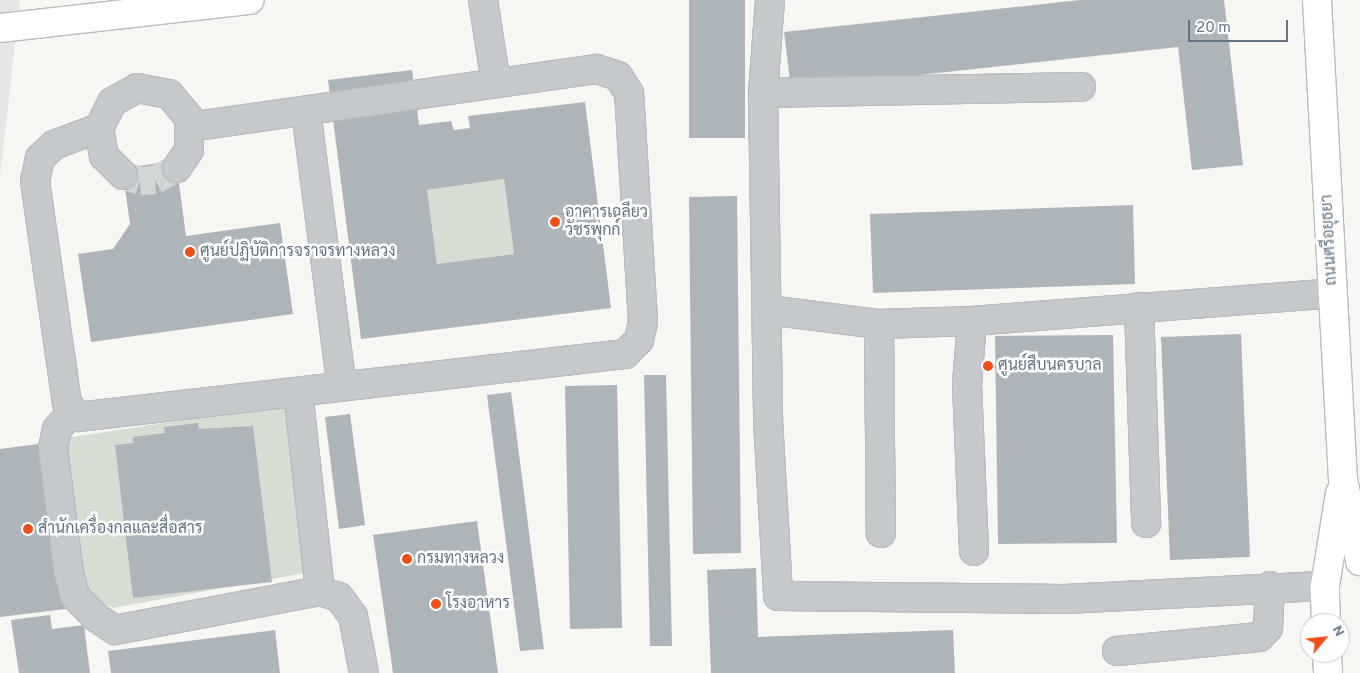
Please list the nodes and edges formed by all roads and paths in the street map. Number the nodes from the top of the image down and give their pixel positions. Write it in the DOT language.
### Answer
graph roads {
  1 [pos="249,0"];
  2 [pos="484,0"];
  3 [pos="770,0"];
  4 [pos="1317,0"];
  5 [pos="0,28"];
  6 [pos="496,83"];
  7 [pos="1081,87"];
  8 [pos="764,93"];
  9 [pos="306,111"];
  10 [pos="190,127"];
  11 [pos="99,128"];
  12 [pos="176,168"];
  13 [pos="124,175"];
  14 [pos="1333,293"];
  15 [pos="1139,307"];
  16 [pos="768,310"];
  17 [pos="972,321"];
  18 [pos="879,324"];
  19 [pos="342,387"];
  20 [pos="298,392"];
  21 [pos="72,412"];
  22 [pos="1343,479"];
  23 [pos="1146,523"];
  24 [pos="881,533"];
  25 [pos="974,552"];
  26 [pos="1360,561"];
  27 [pos="1270,586"];
  28 [pos="1325,586"];
  29 [pos="320,591"];
  30 [pos="1326,613"];
  31 [pos="1117,651"];
  32 [pos="364,673"];
  1 -- 5 [label="main road"];
  2 -- 6 [label="lane"];
  3 -- 8 [label="lane"];
  4 -- 14 [label="main road, ถนนศรีอยุธยา"];
  6 -- 9 [label="lane"];
  6 -- 19 [label="lane"];
  7 -- 8 [label="lane"];
  8 -- 16 [label="lane"];
  9 -- 10 [label="lane"];
  9 -- 19 [label="lane"];
  10 -- 11 [label="lane"];
  10 -- 12 [label="lane"];
  11 -- 13 [label="lane"];
  11 -- 21 [label="lane"];
  14 -- 15 [label="lane"];
  14 -- 22 [label="main road, ถนนศรีอยุธยา"];
  15 -- 17 [label="lane"];
  15 -- 23 [label="lane"];
  16 -- 18 [label="lane"];
  16 -- 27 [label="lane"];
  17 -- 18 [label="lane"];
  17 -- 25 [label="lane"];
  18 -- 24 [label="lane"];
  19 -- 20 [label="lane"];
  20 -- 21 [label="lane"];
  20 -- 29 [label="lane"];
  21 -- 29 [label="lane"];
  22 -- 26 [label="main road, ถนนศรีอยุธยา"];
  22 -- 28 [label="main road, ถนนศรีอยุธยา"];
  27 -- 28 [label="lane"];
  27 -- 31 [label="lane"];
  28 -- 30 [label="main road, ถนนศรีอยุธยา"];
  29 -- 32 [label="lane"];
}
